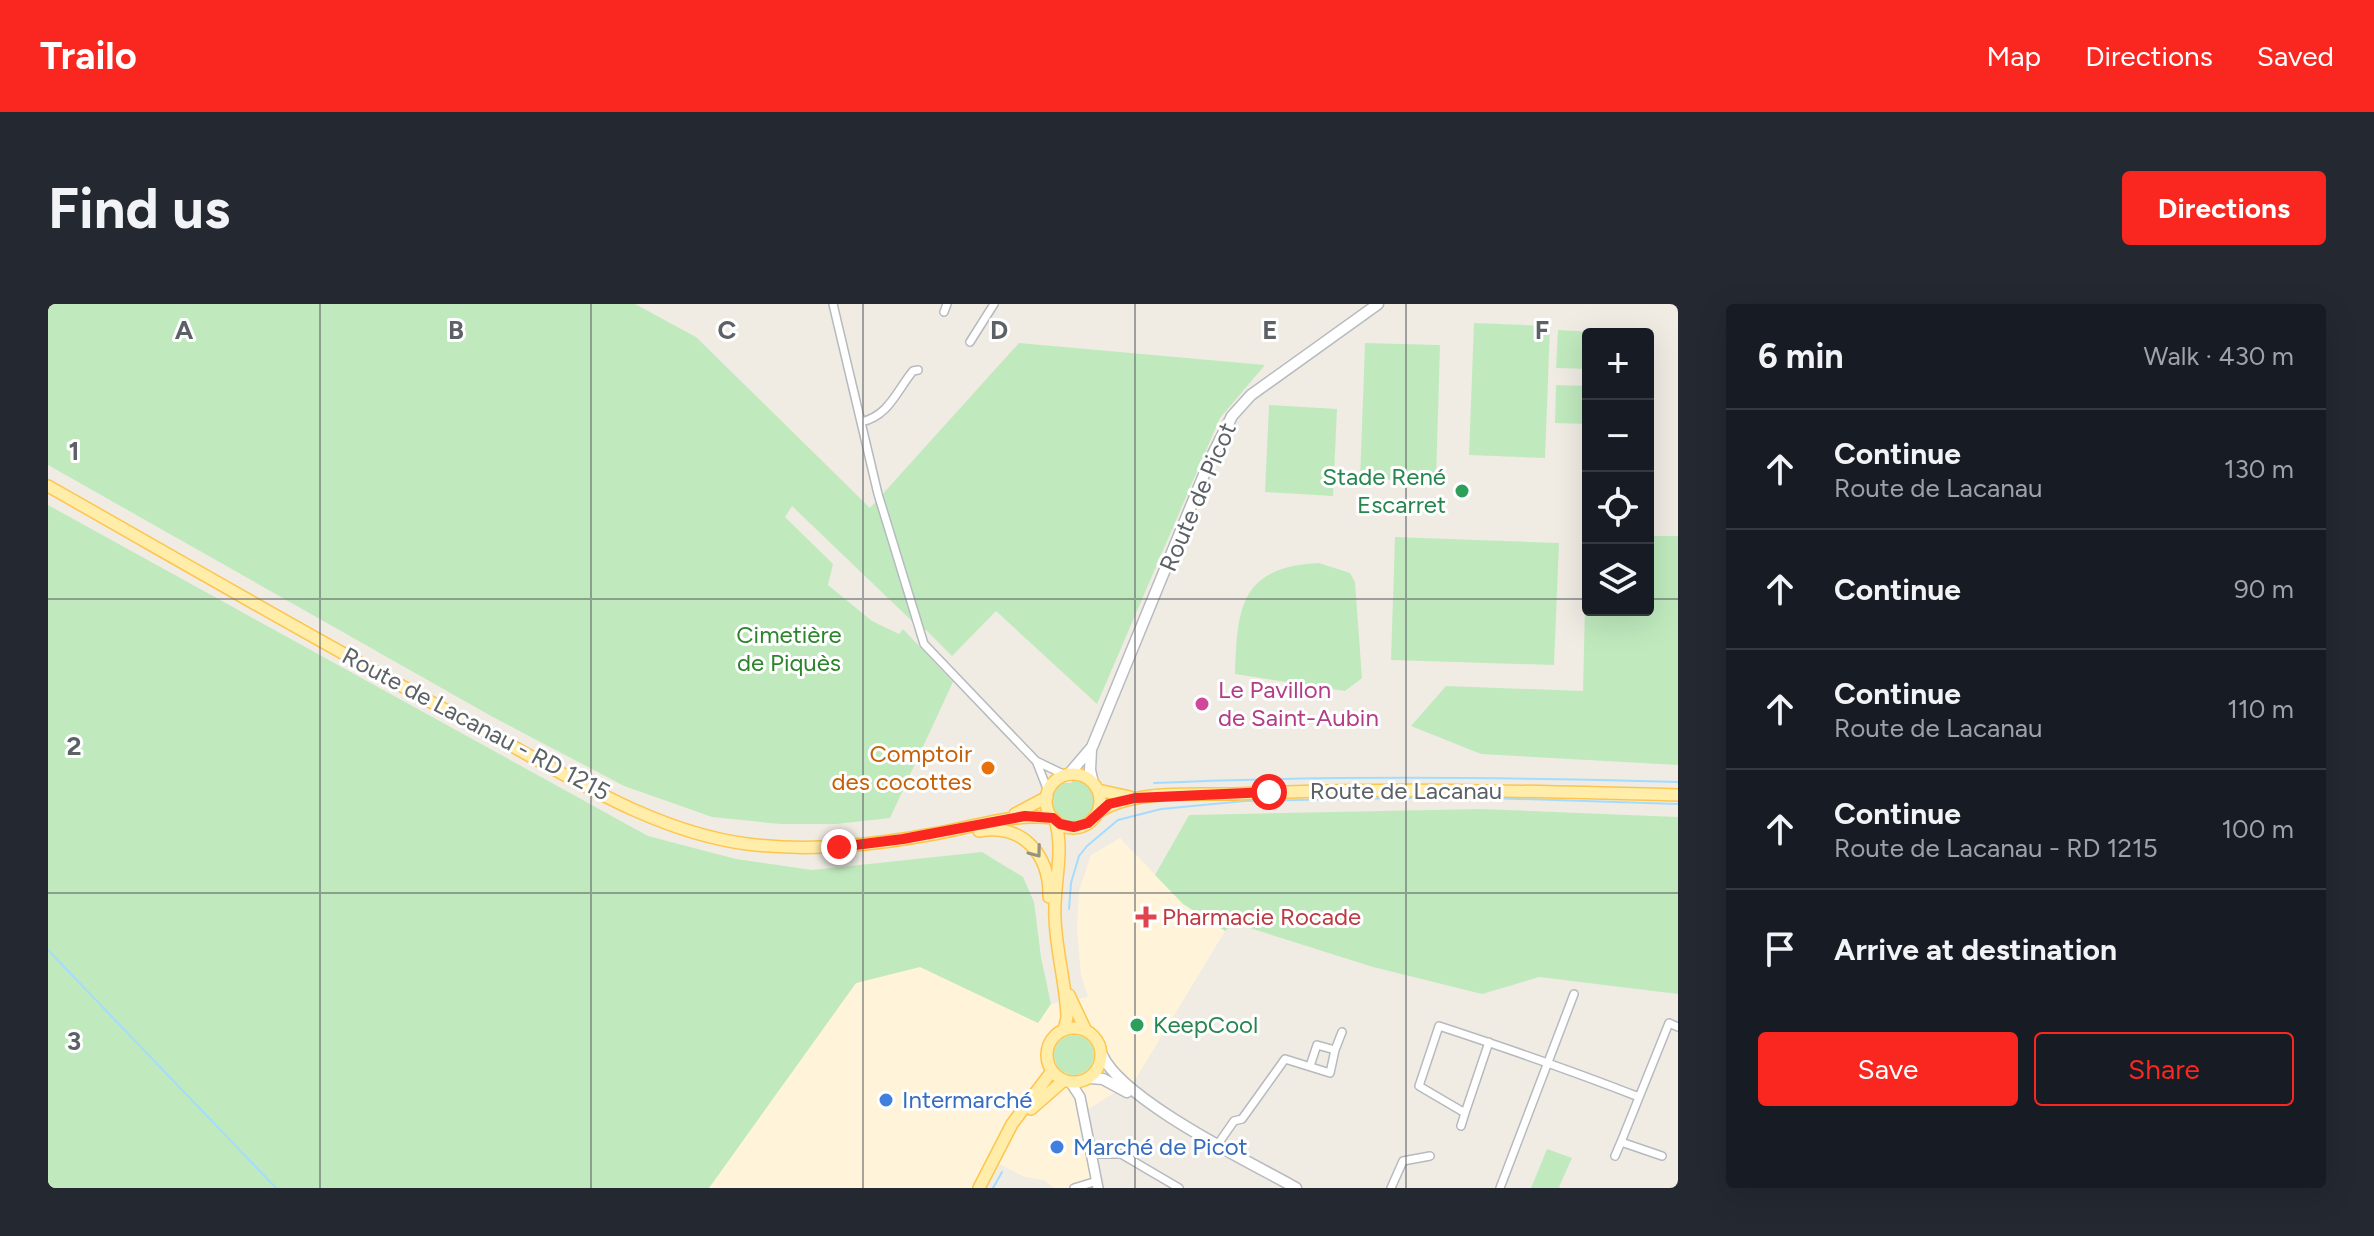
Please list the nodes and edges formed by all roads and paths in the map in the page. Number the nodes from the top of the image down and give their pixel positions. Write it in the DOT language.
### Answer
graph roads {
  1 [pos="833,304"];
  2 [pos="994,304"];
  3 [pos="1378,304"];
  4 [pos="970,342"];
  5 [pos="918,370"];
  6 [pos="861,422"];
  7 [pos="48,486"];
  8 [pos="1092,747"];
  9 [pos="1036,761"];
  10 [pos="1067,775"];
  11 [pos="1096,787"];
  12 [pos="1047,794"];
  13 [pos="1678,795"];
  14 [pos="1135,798"];
  15 [pos="1097,813"];
  16 [pos="1007,818"];
  17 [pos="1054,819"];
  18 [pos="1081,826"];
  19 [pos="938,833"];
  20 [pos="1059,859"];
  21 [pos="1057,950"];
  22 [pos="1062,976"];
  23 [pos="1574,994"];
  24 [pos="1671,1012"];
  25 [pos="1441,1017"];
  26 [pos="1669,1023"];
  27 [pos="1439,1026"];
  28 [pos="1678,1027"];
  29 [pos="1064,1030"];
  30 [pos="1086,1031"];
  31 [pos="1342,1032"];
  32 [pos="1489,1042"];
  33 [pos="1335,1050"];
  34 [pos="1102,1055"];
  35 [pos="1547,1062"];
  36 [pos="1310,1066"];
  37 [pos="1052,1071"];
  38 [pos="1088,1079"];
  39 [pos="1067,1082"];
  40 [pos="1080,1097"];
  41 [pos="1639,1097"];
  42 [pos="1150,1104"];
  43 [pos="1465,1113"];
  44 [pos="1461,1126"];
  45 [pos="1621,1142"];
  46 [pos="1218,1144"];
  47 [pos="1092,1154"];
  48 [pos="1430,1156"];
  49 [pos="1615,1156"];
  50 [pos="1662,1156"];
  51 [pos="992,1161"];
  52 [pos="1097,1185"];
  53 [pos="979,1188"];
  54 [pos="1074,1188"];
  55 [pos="1179,1188"];
  56 [pos="1296,1188"];
  57 [pos="1391,1188"];
  58 [pos="1500,1188"];
  1 -- 6 [label="street"];
  2 -- 4 [label="street"];
  3 -- 8 [label="main road, Route de Picot"];
  5 -- 6 [label="street"];
  6 -- 9 [label="street"];
  7 -- 19 [label="main road, Route de Lacanau - RD 1215"];
  8 -- 10 [label="main road, Route de Picot"];
  8 -- 11 [label="main road, Route de Picot"];
  9 -- 10 [label="street"];
  9 -- 12 [label="street"];
  10 -- 11 [label="main road"];
  10 -- 12 [label="main road"];
  11 -- 14 [label="main road"];
  11 -- 15 [label="main road"];
  12 -- 16 [label="main road"];
  12 -- 17 [label="main road"];
  13 -- 14 [label="main road, Route de Lacanau"];
  14 -- 15 [label="main road"];
  15 -- 18 [label="main road"];
  16 -- 17 [label="main road"];
  16 -- 19 [label="main road"];
  17 -- 18 [label="main road"];
  17 -- 20 [label="main road"];
  18 -- 20 [label="main road"];
  19 -- 21 [label="main road, one-way"];
  20 -- 21 [label="main road"];
  21 -- 22 [label="main road"];
  22 -- 29 [label="main road"];
  22 -- 30 [label="main road"];
  23 -- 35 [label="street"];
  24 -- 26 [label="street"];
  25 -- 27 [label="street"];
  26 -- 28 [label="street"];
  26 -- 41 [label="street"];
  27 -- 32 [label="street"];
  27 -- 43 [label="street"];
  29 -- 30 [label="main road"];
  29 -- 37 [label="main road"];
  30 -- 34 [label="main road"];
  31 -- 33 [label="street"];
  32 -- 35 [label="street"];
  32 -- 43 [label="street"];
  33 -- 36 [label="street"];
  33 -- 36 [label="street"];
  34 -- 38 [label="main road"];
  34 -- 42 [label="main road"];
  35 -- 41 [label="street"];
  35 -- 58 [label="street"];
  36 -- 46 [label="street"];
  37 -- 39 [label="main road"];
  37 -- 51 [label="main road"];
  38 -- 39 [label="main road"];
  38 -- 40 [label="street"];
  38 -- 42 [label="main road"];
  39 -- 40 [label="street"];
  39 -- 51 [label="main road"];
  40 -- 47 [label="street"];
  41 -- 45 [label="street"];
  42 -- 46 [label="main road"];
  43 -- 44 [label="street"];
  45 -- 49 [label="street"];
  45 -- 50 [label="street"];
  46 -- 56 [label="main road"];
  47 -- 52 [label="street"];
  47 -- 55 [label="street"];
  48 -- 57 [label="street"];
  51 -- 53 [label="main road"];
  52 -- 54 [label="street"];
}
